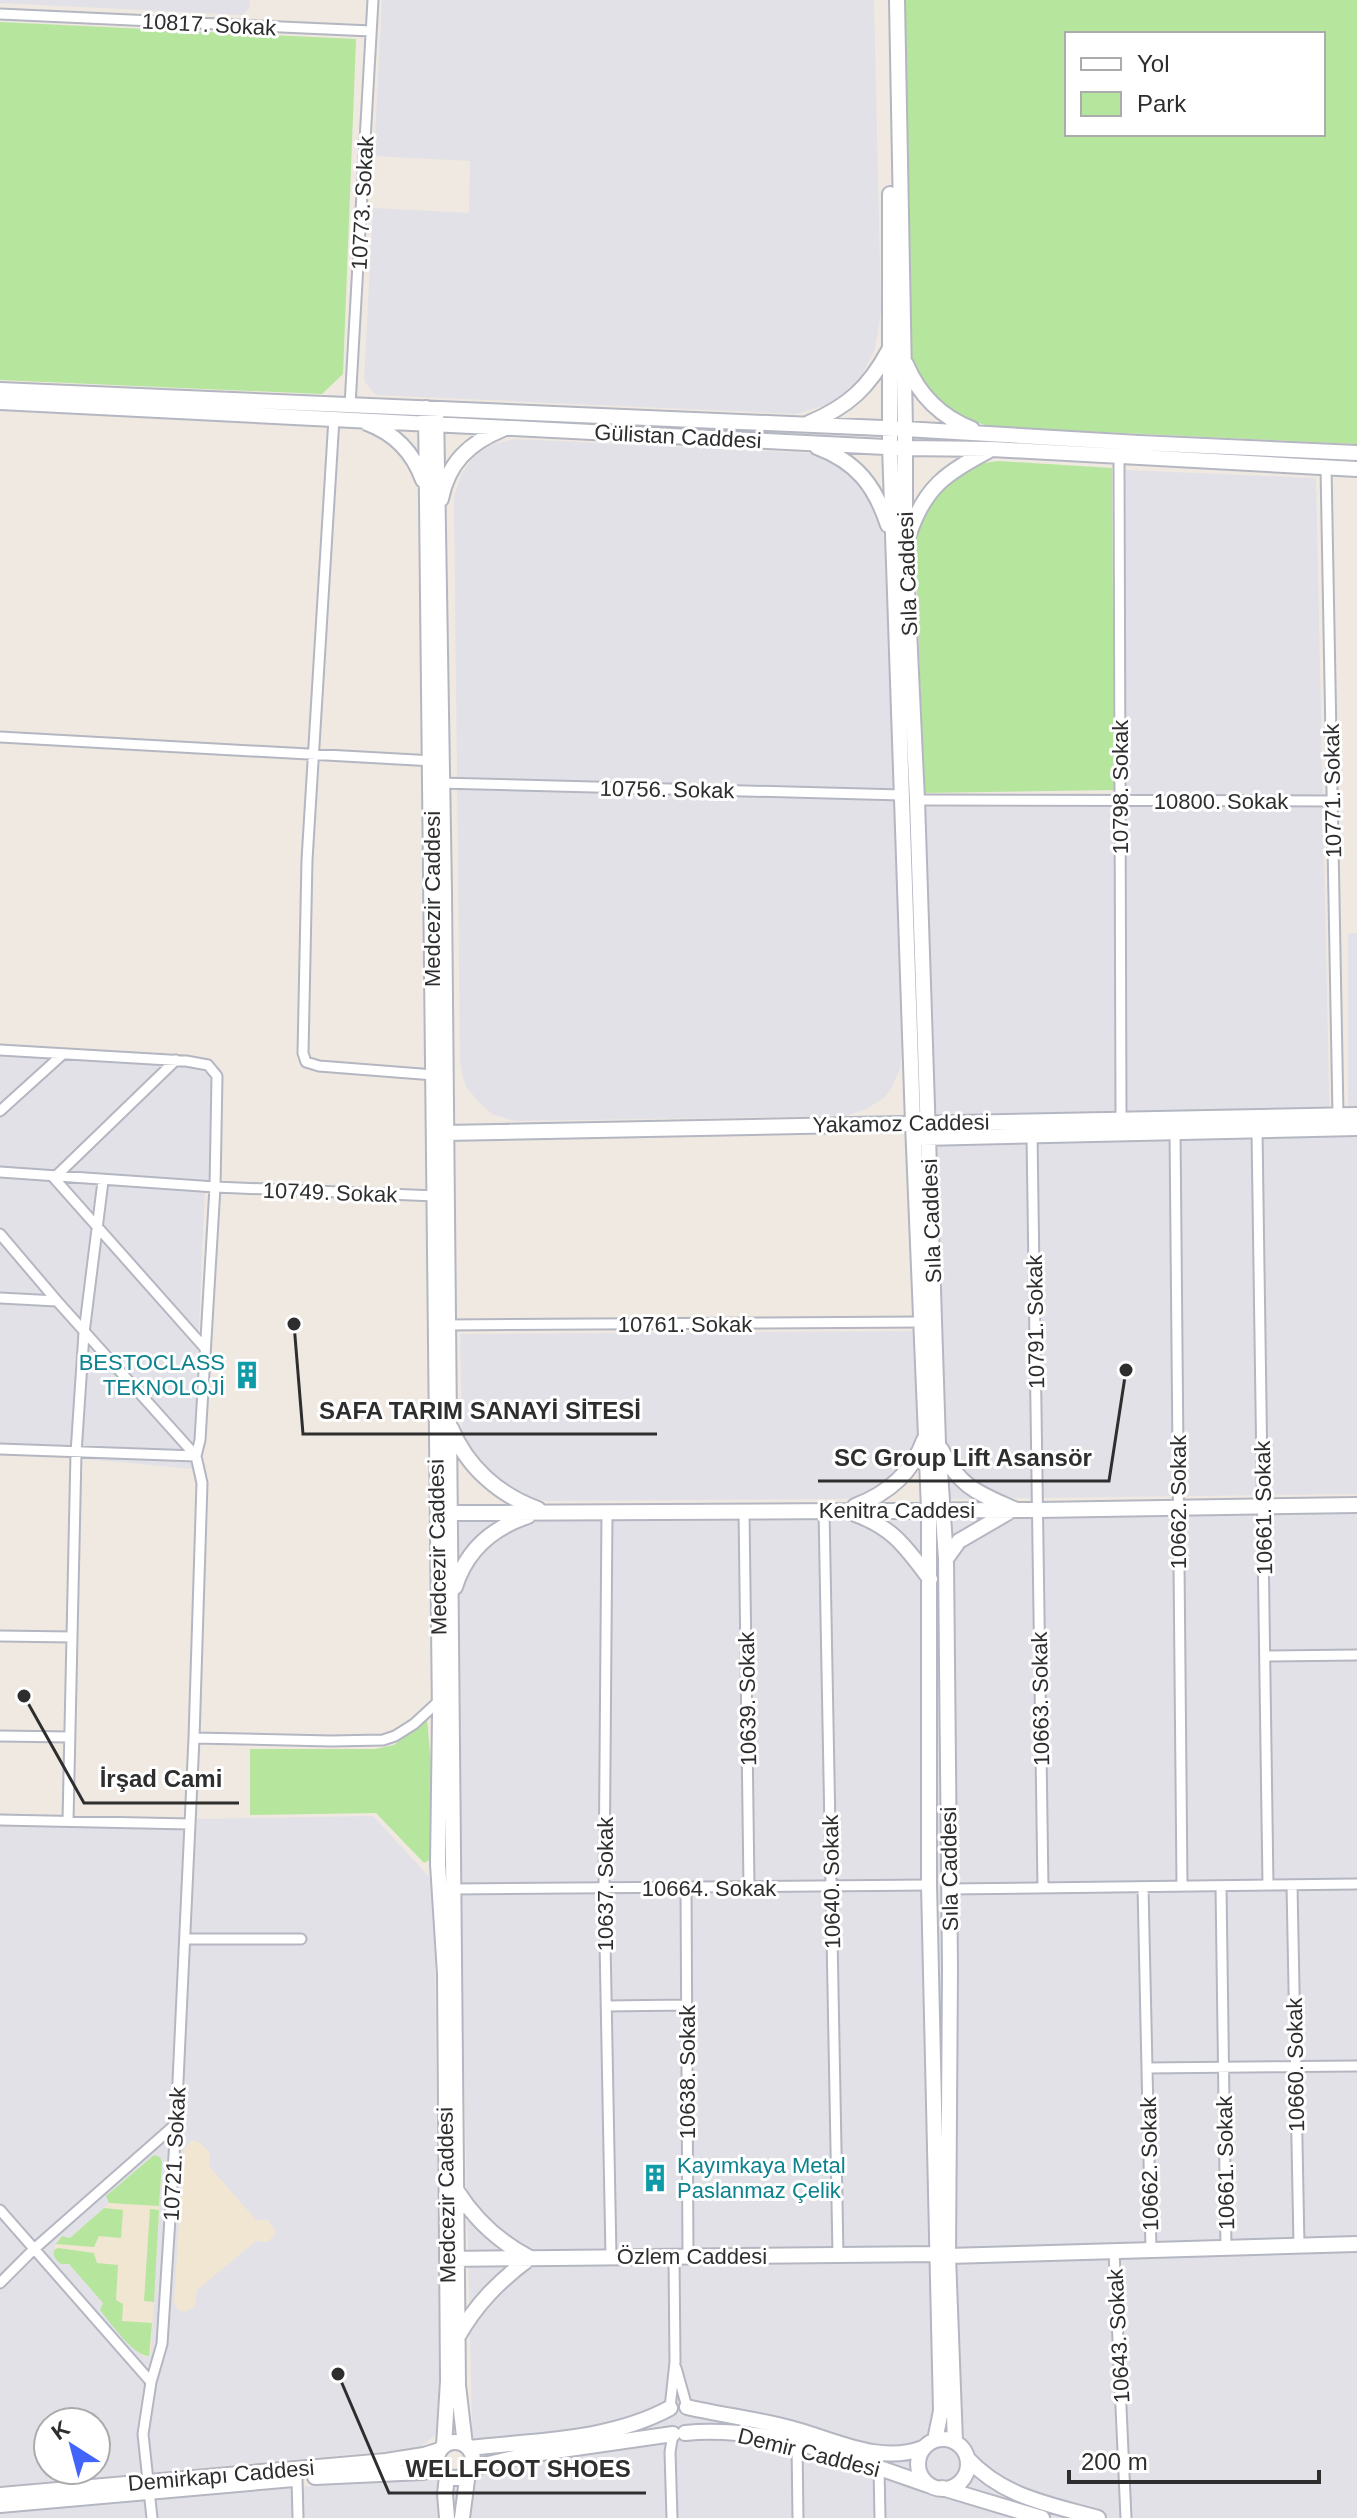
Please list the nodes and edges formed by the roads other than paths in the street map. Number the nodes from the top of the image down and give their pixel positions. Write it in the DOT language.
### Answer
graph roads {
  1 [pos="373,0"];
  2 [pos="887,0"];
  3 [pos="897,0"];
  4 [pos="0,14"];
  5 [pos="371,31"];
  6 [pos="897,350"];
  7 [pos="0,390"];
  8 [pos="0,402"];
  9 [pos="431,409"];
  10 [pos="352,412"];
  11 [pos="334,418"];
  12 [pos="430,424"];
  13 [pos="806,424"];
  14 [pos="507,428"];
  15 [pos="898,428"];
  16 [pos="990,441"];
  17 [pos="805,442"];
  18 [pos="898,447"];
  19 [pos="1357,453"];
  20 [pos="1119,456"];
  21 [pos="1326,467"];
  22 [pos="1357,469"];
  23 [pos="426,489"];
  24 [pos="437,519"];
  25 [pos="899,544"];
  26 [pos="0,737"];
  27 [pos="313,756"];
  28 [pos="436,760"];
  29 [pos="437,783"];
  30 [pos="909,797"];
  31 [pos="1120,800"];
  32 [pos="1333,801"];
  33 [pos="0,1050"];
  34 [pos="63,1054"];
  35 [pos="176,1060"];
  36 [pos="434,1075"];
  37 [pos="0,1111"];
  38 [pos="1338,1115"];
  39 [pos="1357,1115"];
  40 [pos="1121,1119"];
  41 [pos="920,1123"];
  42 [pos="1175,1125"];
  43 [pos="1357,1128"];
  44 [pos="1257,1131"];
  45 [pos="446,1133"];
  46 [pos="1032,1135"];
  47 [pos="921,1138"];
  48 [pos="0,1172"];
  49 [pos="54,1178"];
  50 [pos="103,1181"];
  51 [pos="215,1187"];
  52 [pos="440,1196"];
  53 [pos="97,1226"];
  54 [pos="0,1234"];
  55 [pos="0,1298"];
  56 [pos="57,1301"];
  57 [pos="923,1322"];
  58 [pos="447,1325"];
  59 [pos="84,1333"];
  60 [pos="204,1347"];
  61 [pos="449,1423"];
  62 [pos="932,1440"];
  63 [pos="0,1449"];
  64 [pos="76,1453"];
  65 [pos="196,1456"];
  66 [pos="1357,1505"];
  67 [pos="1263,1506"];
  68 [pos="1178,1507"];
  69 [pos="936,1509"];
  70 [pos="1014,1509"];
  71 [pos="824,1510"];
  72 [pos="845,1510"];
  73 [pos="1038,1510"];
  74 [pos="744,1511"];
  75 [pos="546,1512"];
  76 [pos="607,1512"];
  77 [pos="444,1513"];
  78 [pos="946,1559"];
  79 [pos="930,1579"];
  80 [pos="451,1599"];
  81 [pos="0,1636"];
  82 [pos="72,1637"];
  83 [pos="1357,1655"];
  84 [pos="1265,1656"];
  85 [pos="440,1700"];
  86 [pos="0,1736"];
  87 [pos="70,1737"];
  88 [pos="194,1738"];
  89 [pos="0,1820"];
  90 [pos="68,1821"];
  91 [pos="190,1824"];
  92 [pos="1357,1884"];
  93 [pos="929,1885"];
  94 [pos="1268,1885"];
  95 [pos="1292,1885"];
  96 [pos="1182,1886"];
  97 [pos="1221,1886"];
  98 [pos="749,1887"];
  99 [pos="831,1887"];
  100 [pos="1143,1887"];
  101 [pos="604,1888"];
  102 [pos="686,1888"];
  103 [pos="1043,1888"];
  104 [pos="948,1889"];
  105 [pos="447,1890"];
  106 [pos="185,1939"];
  107 [pos="301,1939"];
  108 [pos="686,2005"];
  109 [pos="607,2006"];
  110 [pos="1357,2066"];
  111 [pos="1295,2067"];
  112 [pos="1147,2068"];
  113 [pos="1224,2068"];
  114 [pos="176,2124"];
  115 [pos="456,2190"];
  116 [pos="0,2210"];
  117 [pos="1357,2244"];
  118 [pos="1299,2245"];
  119 [pos="1226,2248"];
  120 [pos="34,2249"];
  121 [pos="1151,2250"];
  122 [pos="1114,2251"];
  123 [pos="838,2255"];
  124 [pos="943,2255"];
  125 [pos="611,2257"];
  126 [pos="681,2257"];
  127 [pos="530,2258"];
  128 [pos="451,2259"];
  129 [pos="0,2283"];
  130 [pos="457,2338"];
  131 [pos="675,2362"];
  132 [pos="151,2382"];
  133 [pos="687,2407"];
  134 [pos="670,2408"];
  135 [pos="679,2434"];
  136 [pos="955,2442"];
  137 [pos="797,2444"];
  138 [pos="929,2444"];
  139 [pos="467,2446"];
  140 [pos="442,2448"];
  141 [pos="967,2458"];
  142 [pos="879,2468"];
  143 [pos="470,2470"];
  144 [pos="443,2472"];
  145 [pos="297,2478"];
  146 [pos="148,2487"];
  147 [pos="936,2487"];
  148 [pos="0,2495"];
  149 [pos="0,2505"];
  150 [pos="152,2518"];
  151 [pos="298,2518"];
  152 [pos="447,2518"];
  153 [pos="462,2518"];
  154 [pos="672,2518"];
  155 [pos="798,2518"];
  156 [pos="880,2518"];
  157 [pos="1042,2518"];
  158 [pos="1098,2518"];
  159 [pos="1126,2518"];
  1 -- 5 [label="street, 10773. Sokak"];
  2 -- 6 [label="street, Sıla Caddesi"];
  3 -- 6 [label="street, Sıla Caddesi"];
  4 -- 5 [label="street, 10817. Sokak"];
  5 -- 10 [label="street, 10773. Sokak"];
  6 -- 13 [label="street"];
  6 -- 15 [label="street, Sıla Caddesi"];
  6 -- 16 [label="street"];
  7 -- 10 [label="street, Gülistan Caddesi"];
  8 -- 11 [label="street, Gülistan Caddesi"];
  9 -- 10 [label="street, Gülistan Caddesi"];
  9 -- 12 [label="street, Medcezir Caddesi"];
  9 -- 13 [label="street, Gülistan Caddesi"];
  10 -- 11 [label="street, Gülistan Caddesi"];
  10 -- 12 [label="street, Gülistan Caddesi"];
  10 -- 23 [label="street"];
  11 -- 27 [label="street"];
  12 -- 14 [label="street, Gülistan Caddesi"];
  12 -- 23 [label="street, Medcezir Caddesi"];
  12 -- 24 [label="street, Medcezir Caddesi"];
  13 -- 15 [label="street, Gülistan Caddesi"];
  14 -- 17 [label="street, Gülistan Caddesi"];
  14 -- 24 [label="street"];
  15 -- 16 [label="street, Gülistan Caddesi"];
  15 -- 18 [label="street, Sıla Caddesi"];
  16 -- 18 [label="street, Gülistan Caddesi"];
  16 -- 19 [label="street, Gülistan Caddesi"];
  16 -- 20 [label="street, Gülistan Caddesi"];
  16 -- 25 [label="street"];
  17 -- 18 [label="street, Gülistan Caddesi"];
  17 -- 25 [label="street"];
  18 -- 25 [label="street, Sıla Caddesi"];
  20 -- 21 [label="street, Gülistan Caddesi"];
  20 -- 31 [label="street, 10798. Sokak"];
  21 -- 22 [label="street, Gülistan Caddesi"];
  21 -- 32 [label="street, 10771. Sokak"];
  23 -- 28 [label="street, Medcezir Caddesi"];
  24 -- 28 [label="street, Medcezir Caddesi"];
  25 -- 30 [label="street, Sıla Caddesi"];
  26 -- 27 [label="street"];
  27 -- 28 [label="street"];
  27 -- 36 [label="street"];
  28 -- 29 [label="street, Medcezir Caddesi"];
  29 -- 30 [label="street, 10756. Sokak"];
  29 -- 36 [label="street, Medcezir Caddesi"];
  29 -- 45 [label="street, Medcezir Caddesi"];
  30 -- 31 [label="street, 10800. Sokak"];
  30 -- 41 [label="street, Sıla Caddesi"];
  31 -- 32 [label="street, 10800. Sokak"];
  31 -- 40 [label="street, 10798. Sokak"];
  32 -- 38 [label="street, 10771. Sokak"];
  33 -- 34 [label="street, 10721. Sokak"];
  34 -- 35 [label="street, 10721. Sokak"];
  34 -- 37 [label="street"];
  35 -- 49 [label="street"];
  35 -- 51 [label="street, 10721. Sokak"];
  36 -- 52 [label="street, Medcezir Caddesi"];
  38 -- 39 [label="street, Yakamoz Caddesi"];
  38 -- 42 [label="street, Yakamoz Caddesi"];
  40 -- 41 [label="street, Yakamoz Caddesi"];
  40 -- 42 [label="street, Yakamoz Caddesi"];
  41 -- 45 [label="street, Yakamoz Caddesi"];
  41 -- 47 [label="street, Sıla Caddesi"];
  42 -- 44 [label="street, Yakamoz Caddesi"];
  42 -- 46 [label="street, Yakamoz Caddesi"];
  42 -- 68 [label="street, 10662. Sokak"];
  43 -- 44 [label="street, Yakamoz Caddesi"];
  44 -- 67 [label="street, 10661. Sokak"];
  45 -- 52 [label="street, Medcezir Caddesi"];
  46 -- 47 [label="street, Yakamoz Caddesi"];
  46 -- 73 [label="street, 10791. Sokak"];
  47 -- 57 [label="street"];
  47 -- 62 [label="street, Sıla Caddesi"];
  48 -- 49 [label="street, 10749. Sokak"];
  49 -- 50 [label="street, 10749. Sokak"];
  49 -- 53 [label="street"];
  50 -- 51 [label="street, 10749. Sokak"];
  50 -- 53 [label="street"];
  51 -- 52 [label="street, 10749. Sokak"];
  51 -- 60 [label="street, 10721. Sokak"];
  52 -- 58 [label="street, Medcezir Caddesi"];
  52 -- 77 [label="street, Medcezir Caddesi"];
  53 -- 59 [label="street"];
  53 -- 60 [label="street"];
  54 -- 56 [label="street"];
  55 -- 56 [label="street"];
  56 -- 59 [label="street"];
  57 -- 58 [label="street, 10761. Sokak"];
  57 -- 62 [label="street"];
  58 -- 61 [label="street, Medcezir Caddesi"];
  59 -- 64 [label="street"];
  59 -- 65 [label="street"];
  60 -- 65 [label="street, 10721. Sokak"];
  61 -- 75 [label="street"];
  61 -- 77 [label="street, Medcezir Caddesi"];
  62 -- 69 [label="street, Sıla Caddesi"];
  62 -- 70 [label="street"];
  62 -- 72 [label="street"];
  63 -- 64 [label="street"];
  64 -- 65 [label="street"];
  64 -- 82 [label="street"];
  65 -- 88 [label="street, 10721. Sokak"];
  66 -- 67 [label="street, Kenitra Caddesi"];
  67 -- 68 [label="street, Kenitra Caddesi"];
  67 -- 84 [label="street, 10661. Sokak"];
  68 -- 73 [label="street, Kenitra Caddesi"];
  68 -- 96 [label="street, 10662. Sokak"];
  69 -- 70 [label="street, Kenitra Caddesi"];
  69 -- 72 [label="street, Kenitra Caddesi"];
  69 -- 78 [label="street, Sıla Caddesi"];
  69 -- 79 [label="street"];
  70 -- 73 [label="street, Kenitra Caddesi"];
  70 -- 78 [label="street"];
  71 -- 72 [label="street, Kenitra Caddesi"];
  71 -- 74 [label="street, Kenitra Caddesi"];
  71 -- 99 [label="street, 10640. Sokak"];
  72 -- 79 [label="street"];
  73 -- 103 [label="street, 10663. Sokak"];
  74 -- 76 [label="street, Kenitra Caddesi"];
  74 -- 98 [label="street, 10639. Sokak"];
  75 -- 76 [label="street, Kenitra Caddesi"];
  75 -- 77 [label="street, Kenitra Caddesi"];
  75 -- 80 [label="street"];
  76 -- 101 [label="street, 10637. Sokak"];
  77 -- 80 [label="street, Medcezir Caddesi"];
  77 -- 85 [label="street, Medcezir Caddesi"];
  78 -- 104 [label="street, Sıla Caddesi"];
  79 -- 93 [label="street"];
  80 -- 105 [label="street, Medcezir Caddesi"];
  81 -- 82 [label="street"];
  82 -- 87 [label="street"];
  83 -- 84 [label="street"];
  84 -- 94 [label="street, 10661. Sokak"];
  85 -- 88 [label="street"];
  85 -- 105 [label="street, Medcezir Caddesi"];
  86 -- 87 [label="street"];
  87 -- 90 [label="street"];
  88 -- 91 [label="street, 10721. Sokak"];
  89 -- 90 [label="street"];
  90 -- 91 [label="street"];
  91 -- 106 [label="street, 10721. Sokak"];
  92 -- 95 [label="street"];
  93 -- 99 [label="street, 10664. Sokak"];
  93 -- 124 [label="street"];
  94 -- 95 [label="street"];
  94 -- 97 [label="street"];
  95 -- 111 [label="street, 10660. Sokak"];
  96 -- 97 [label="street"];
  96 -- 100 [label="street"];
  97 -- 113 [label="street, 10661. Sokak"];
  98 -- 99 [label="street, 10664. Sokak"];
  98 -- 102 [label="street, 10664. Sokak"];
  99 -- 123 [label="street, 10640. Sokak"];
  100 -- 103 [label="street"];
  100 -- 112 [label="street, 10662. Sokak"];
  101 -- 102 [label="street, 10664. Sokak"];
  101 -- 105 [label="street, 10664. Sokak"];
  101 -- 109 [label="street, 10637. Sokak"];
  102 -- 108 [label="street, 10638. Sokak"];
  103 -- 104 [label="street"];
  104 -- 124 [label="street, Sıla Caddesi"];
  105 -- 115 [label="street, Medcezir Caddesi"];
  105 -- 128 [label="street, Medcezir Caddesi"];
  106 -- 107 [label="street"];
  106 -- 114 [label="street, 10721. Sokak"];
  108 -- 109 [label="street"];
  108 -- 126 [label="street, 10638. Sokak"];
  109 -- 125 [label="street, 10637. Sokak"];
  110 -- 111 [label="street"];
  111 -- 113 [label="street"];
  111 -- 118 [label="street, 10660. Sokak"];
  112 -- 113 [label="street"];
  112 -- 121 [label="street, 10662. Sokak"];
  113 -- 119 [label="street, 10661. Sokak"];
  114 -- 120 [label="street"];
  114 -- 132 [label="street, 10721. Sokak"];
  115 -- 127 [label="street"];
  115 -- 128 [label="street, Medcezir Caddesi"];
  116 -- 120 [label="street"];
  117 -- 118 [label="street, Özlem Caddesi"];
  118 -- 119 [label="street, Özlem Caddesi"];
  119 -- 121 [label="street, Özlem Caddesi"];
  120 -- 129 [label="street"];
  120 -- 132 [label="street"];
  121 -- 122 [label="street, Özlem Caddesi"];
  122 -- 124 [label="street, Özlem Caddesi"];
  122 -- 159 [label="street, 10643. Sokak"];
  123 -- 124 [label="street, Özlem Caddesi"];
  123 -- 126 [label="street, Özlem Caddesi"];
  124 -- 136 [label="street, Sıla Caddesi"];
  124 -- 138 [label="street"];
  125 -- 126 [label="street, Özlem Caddesi"];
  125 -- 127 [label="street, Özlem Caddesi"];
  126 -- 131 [label="street, 10638. Sokak"];
  127 -- 128 [label="street, Özlem Caddesi"];
  127 -- 130 [label="street"];
  128 -- 130 [label="street, Medcezir Caddesi"];
  128 -- 140 [label="street, Medcezir Caddesi"];
  130 -- 139 [label="street, Medcezir Caddesi"];
  131 -- 133 [label="street, 10638. Sokak"];
  131 -- 134 [label="street, 10638. Sokak"];
  132 -- 146 [label="street, 10721. Sokak"];
  133 -- 134 [label="street"];
  133 -- 135 [label="street"];
  133 -- 138 [label="street, Demir Caddesi"];
  134 -- 135 [label="street"];
  134 -- 139 [label="street"];
  135 -- 137 [label="street, Demir Caddesi"];
  135 -- 143 [label="street"];
  135 -- 154 [label="street"];
  136 -- 138 [label="street"];
  136 -- 141 [label="street"];
  137 -- 142 [label="street, Demir Caddesi"];
  137 -- 155 [label="street"];
  138 -- 147 [label="street"];
  139 -- 140 [label="street"];
  139 -- 143 [label="street"];
  140 -- 144 [label="street"];
  140 -- 146 [label="street, Demirkapı Caddesi"];
  141 -- 147 [label="street"];
  141 -- 158 [label="street"];
  142 -- 147 [label="street, Demir Caddesi"];
  142 -- 156 [label="street"];
  143 -- 144 [label="street"];
  143 -- 153 [label="street"];
  144 -- 145 [label="street, Demirkapı Caddesi"];
  144 -- 152 [label="street"];
  145 -- 146 [label="street, Demirkapı Caddesi"];
  145 -- 151 [label="street"];
  146 -- 148 [label="street, Demirkapı Caddesi"];
  146 -- 149 [label="street, Demirkapı Caddesi"];
  146 -- 150 [label="street, 10721. Sokak"];
  147 -- 157 [label="street, Demir Caddesi"];
}
